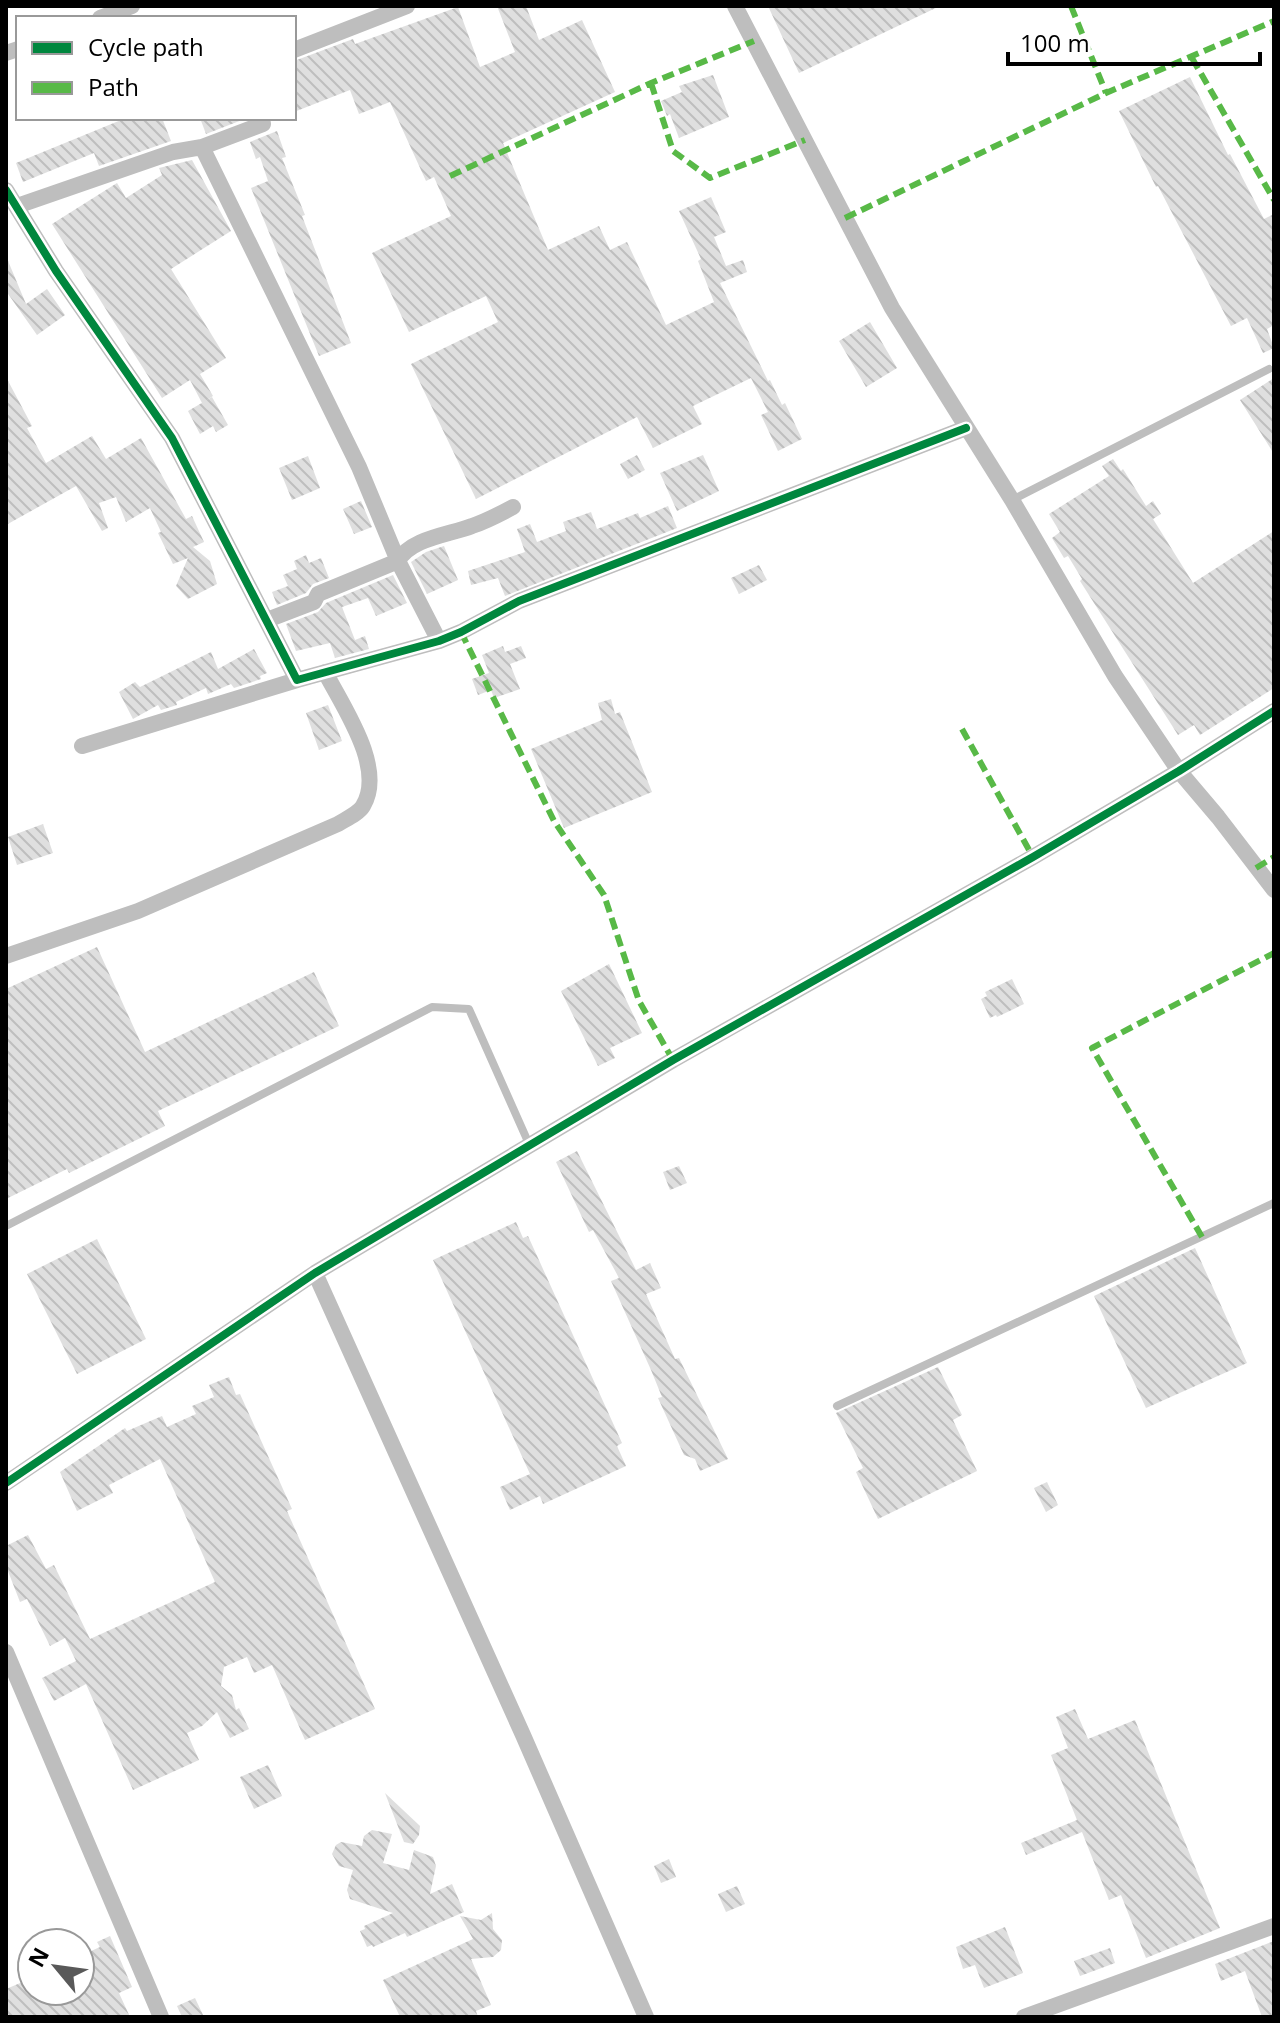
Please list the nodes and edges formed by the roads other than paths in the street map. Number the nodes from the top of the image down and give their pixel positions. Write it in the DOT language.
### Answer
graph roads {
  1 [pos="132,6"];
  2 [pos="407,6"];
  3 [pos="735,6"];
  4 [pos="105,16"];
  5 [pos="296,49"];
  6 [pos="262,120"];
  7 [pos="202,147"];
  8 [pos="6,190"];
  9 [pos="17,206"];
  10 [pos="1269,369"];
  11 [pos="966,428"];
  12 [pos="1012,500"];
  13 [pos="513,507"];
  14 [pos="398,561"];
  15 [pos="267,620"];
  16 [pos="439,641"];
  17 [pos="325,672"];
  18 [pos="297,680"];
  19 [pos="1274,711"];
  20 [pos="82,746"];
  21 [pos="1179,771"];
  22 [pos="1274,890"];
  23 [pos="6,956"];
  24 [pos="529,1144"];
  25 [pos="1274,1203"];
  26 [pos="6,1226"];
  27 [pos="315,1273"];
  28 [pos="837,1406"];
  29 [pos="6,1483"];
  30 [pos="6,1652"];
  31 [pos="1274,1926"];
  32 [pos="161,2017"];
  33 [pos="646,2017"];
  34 [pos="1024,2017"];
  1 -- 4 [label="street"];
  2 -- 5 [label="street"];
  3 -- 11 [label="street"];
  6 -- 7 [label="street"];
  7 -- 9 [label="street"];
  7 -- 14 [label="street"];
  8 -- 9 [label="street"];
  9 -- 15 [label="street"];
  10 -- 12 [label="lane"];
  11 -- 12 [label="street"];
  11 -- 16 [label="street"];
  12 -- 21 [label="street"];
  13 -- 14 [label="street"];
  14 -- 15 [label="street"];
  14 -- 16 [label="street"];
  15 -- 18 [label="street"];
  16 -- 17 [label="street"];
  17 -- 18 [label="street"];
  17 -- 23 [label="street"];
  18 -- 20 [label="street"];
  19 -- 21 [label="street"];
  21 -- 22 [label="street"];
  21 -- 24 [label="street"];
  24 -- 26 [label="lane"];
  24 -- 27 [label="street"];
  25 -- 28 [label="lane"];
  27 -- 29 [label="street"];
  27 -- 33 [label="street"];
  30 -- 32 [label="street"];
  31 -- 34 [label="street"];
}
